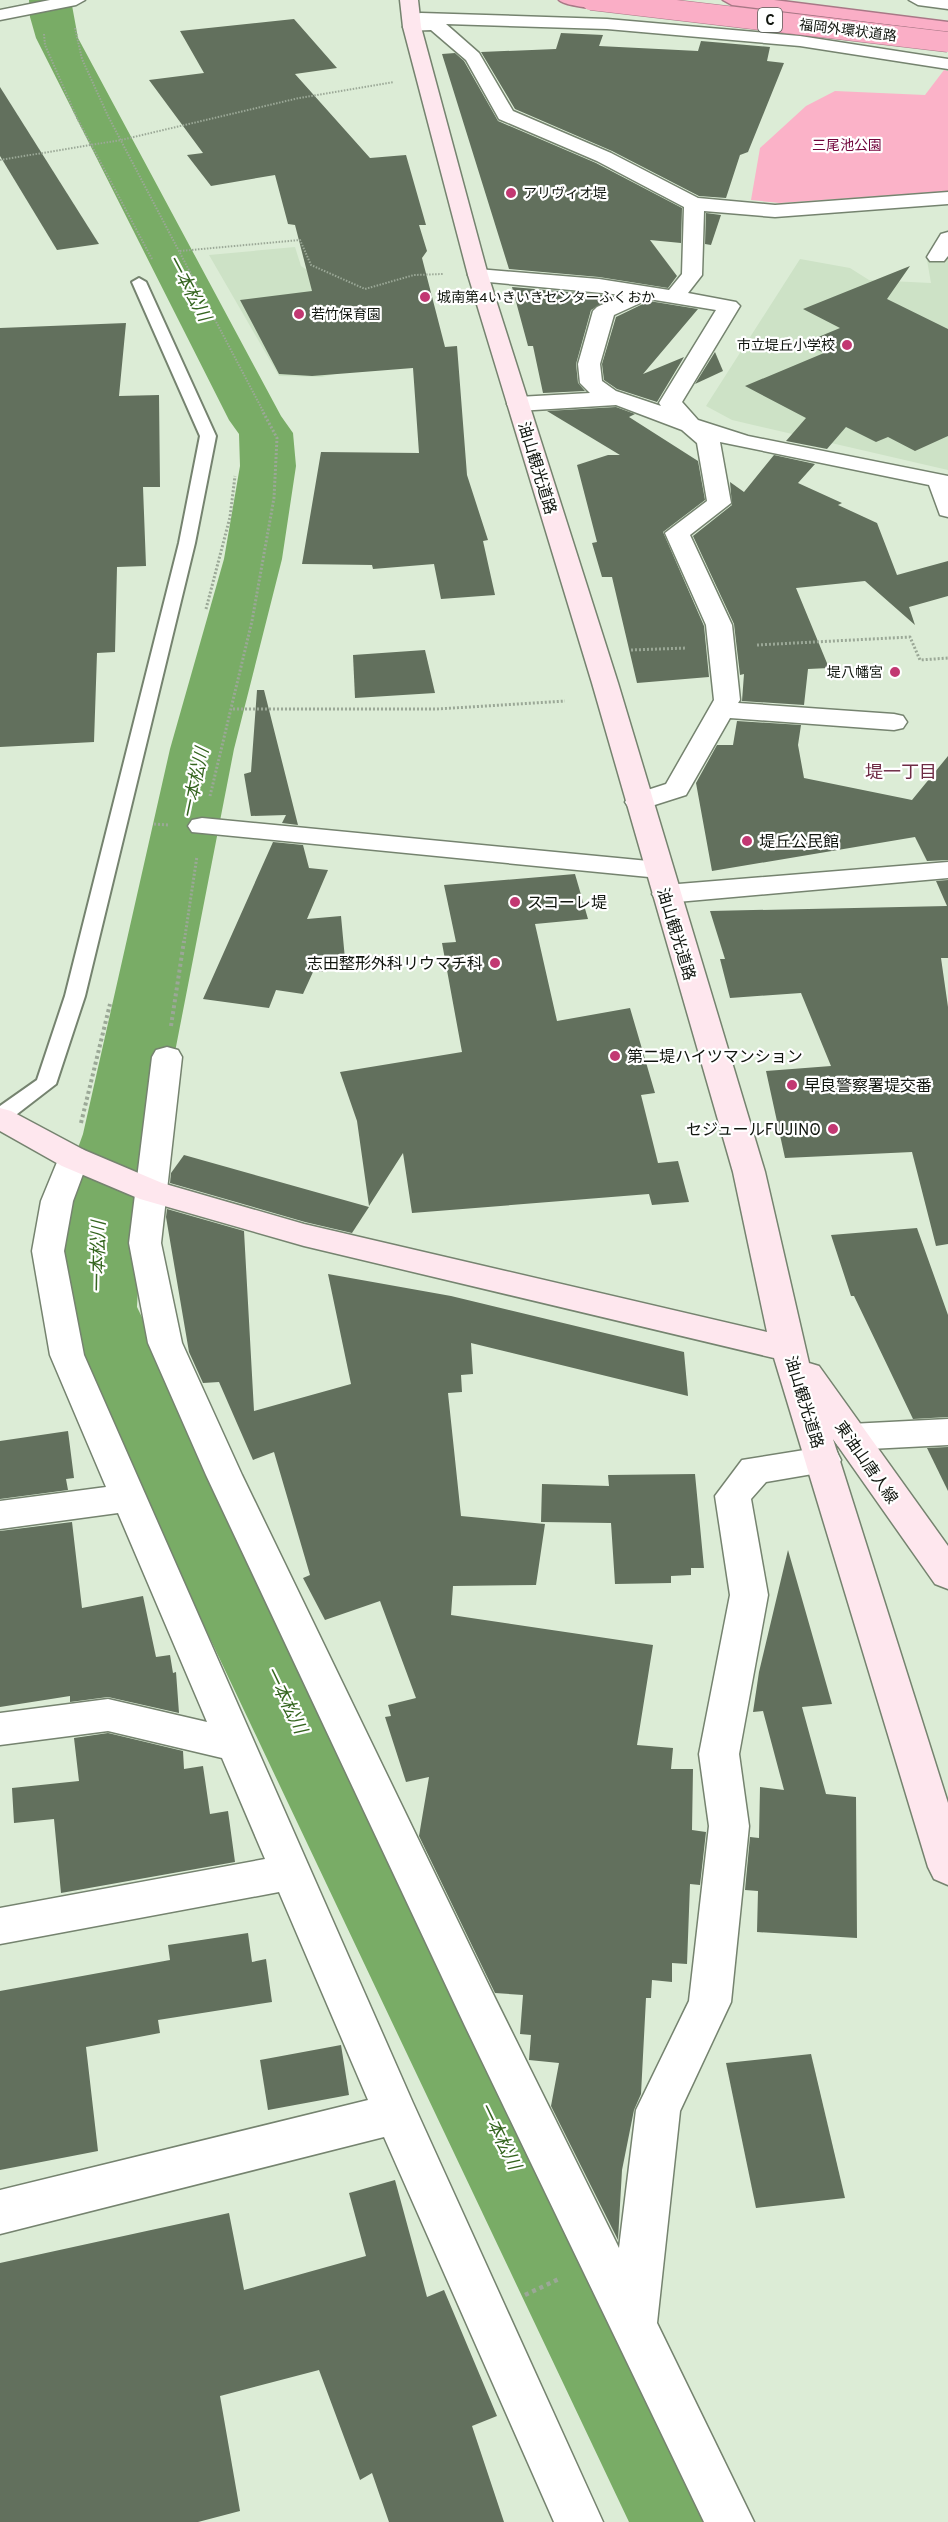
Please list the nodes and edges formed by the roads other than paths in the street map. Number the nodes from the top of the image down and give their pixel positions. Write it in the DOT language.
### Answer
graph roads {
  1 [pos="568,0"];
  2 [pos="591,0"];
  3 [pos="732,0"];
  4 [pos="747,0"];
  5 [pos="918,0"];
  6 [pos="72,1"];
  7 [pos="771,3"];
  8 [pos="35,4"];
  9 [pos="948,4"];
  10 [pos="0,15"];
  11 [pos="411,15"];
  12 [pos="948,17"];
  13 [pos="824,26"];
  14 [pos="948,26"];
  15 [pos="948,43"];
  16 [pos="948,50"];
  17 [pos="948,64"];
  18 [pos="948,198"];
  19 [pos="694,204"];
  20 [pos="948,238"];
  21 [pos="938,257"];
  22 [pos="465,274"];
  23 [pos="139,282"];
  24 [pos="649,292"];
  25 [pos="675,296"];
  26 [pos="611,399"];
  27 [pos="518,404"];
  28 [pos="690,425"];
  29 [pos="948,510"];
  30 [pos="721,710"];
  31 [pos="894,722"];
  32 [pos="639,801"];
  33 [pos="202,826"];
  34 [pos="948,870"];
  35 [pos="662,882"];
  36 [pos="167,1058"];
  37 [pos="0,1117"];
  38 [pos="82,1162"];
  39 [pos="144,1187"];
  40 [pos="788,1349"];
  41 [pos="948,1432"];
  42 [pos="837,1449"];
  43 [pos="129,1498"];
  44 [pos="0,1515"];
  45 [pos="936,1546"];
  46 [pos="948,1574"];
  47 [pos="0,1729"];
  48 [pos="237,1745"];
  49 [pos="948,1867"];
  50 [pos="291,1872"];
  51 [pos="0,1926"];
  52 [pos="396,2114"];
  53 [pos="0,2212"];
  54 [pos="633,2327"];
  55 [pos="579,2522"];
  56 [pos="730,2522"];
  1 -- 13 [label="highway, 福岡外環状道路"];
  2 -- 15 [label="highway, C, bridge"];
  3 -- 14 [label="highway, C"];
  4 -- 7 [label="highway, 福岡外環状道路"];
  5 -- 9 [label="street"];
  6 -- 8 [label="street"];
  7 -- 12 [label="highway"];
  7 -- 14 [label="highway, 福岡外環状道路"];
  8 -- 10 [label="street"];
  11 -- 17 [label="street"];
  11 -- 19 [label="street"];
  11 -- 22 [label="main road, 油山観光道路"];
  13 -- 15 [label="highway, 福岡外環状道路"];
  13 -- 16 [label="highway"];
  18 -- 19 [label="street"];
  19 -- 25 [label="street"];
  20 -- 21 [label="street"];
  22 -- 24 [label="street"];
  22 -- 27 [label="main road, 油山観光道路"];
  23 -- 37 [label="lane"];
  24 -- 25 [label="street"];
  24 -- 26 [label="street"];
  25 -- 28 [label="street"];
  26 -- 27 [label="street"];
  26 -- 28 [label="street"];
  27 -- 32 [label="main road, 油山観光道路"];
  28 -- 29 [label="street"];
  28 -- 30 [label="street"];
  30 -- 31 [label="street"];
  30 -- 32 [label="street"];
  32 -- 35 [label="main road, 油山観光道路"];
  33 -- 35 [label="street"];
  34 -- 35 [label="street"];
  35 -- 40 [label="main road, 油山観光道路"];
  36 -- 39 [label="street"];
  37 -- 38 [label="main road"];
  38 -- 39 [label="main road"];
  38 -- 43 [label="street"];
  39 -- 40 [label="main road"];
  39 -- 54 [label="street"];
  40 -- 42 [label="main road, 油山観光道路"];
  41 -- 42 [label="street"];
  42 -- 45 [label="main road, 東油山唐人線"];
  42 -- 49 [label="main road, 油山観光道路"];
  42 -- 54 [label="street"];
  43 -- 44 [label="street"];
  43 -- 48 [label="street"];
  45 -- 46 [label="main road, 東油山唐人線"];
  47 -- 48 [label="street"];
  48 -- 50 [label="street"];
  50 -- 51 [label="street"];
  50 -- 52 [label="street"];
  52 -- 53 [label="street"];
  52 -- 55 [label="street"];
  54 -- 56 [label="street"];
}
